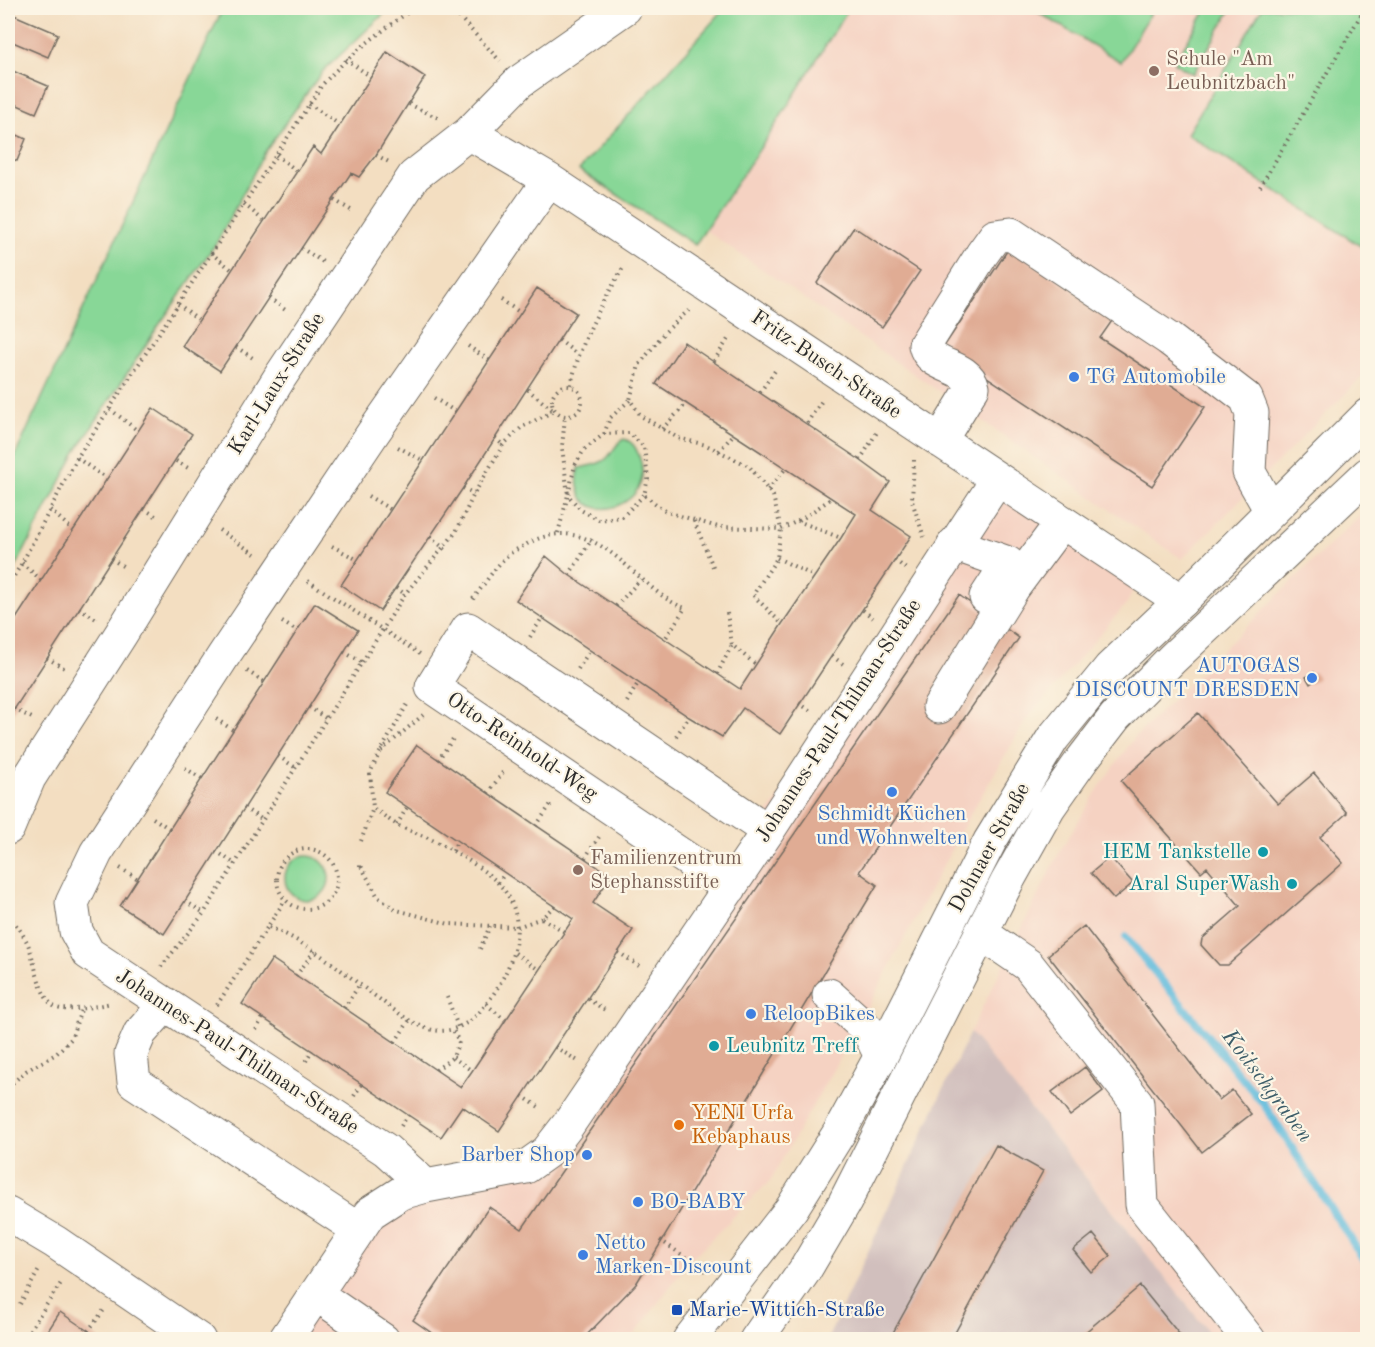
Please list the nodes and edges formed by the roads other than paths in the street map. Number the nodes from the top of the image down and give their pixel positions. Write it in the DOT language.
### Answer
graph roads {
  1 [pos="625,8"];
  2 [pos="469,133"];
  3 [pos="549,180"];
  4 [pos="1368,415"];
  5 [pos="928,433"];
  6 [pos="1368,474"];
  7 [pos="997,480"];
  8 [pos="1271,511"];
  9 [pos="1062,522"];
  10 [pos="954,544"];
  11 [pos="1020,563"];
  12 [pos="1181,601"];
  13 [pos="950,651"];
  14 [pos="939,707"];
  15 [pos="8,828"];
  16 [pos="768,831"];
  17 [pos="730,888"];
  18 [pos="981,933"];
  19 [pos="829,995"];
  20 [pos="166,1004"];
  21 [pos="881,1056"];
  22 [pos="426,1186"];
  23 [pos="8,1214"];
  24 [pos="359,1230"];
  25 [pos="316,1294"];
  26 [pos="199,1340"];
  27 [pos="285,1340"];
  28 [pos="383,1340"];
  29 [pos="689,1340"];
  30 [pos="756,1340"];
  31 [pos="1249,1340"];
  1 -- 2 [label="street, Karl-Laux-Straße"];
  2 -- 3 [label="street, Fritz-Busch-Straße"];
  2 -- 15 [label="street, Karl-Laux-Straße"];
  3 -- 5 [label="street, Fritz-Busch-Straße"];
  3 -- 20 [label="street, Johannes-Paul-Thilman-Straße"];
  4 -- 8 [label="street, Dohnaer Straße"];
  5 -- 7 [label="street, Fritz-Busch-Straße"];
  5 -- 8 [label="street"];
  6 -- 18 [label="street, Dohnaer Straße"];
  7 -- 9 [label="street, Fritz-Busch-Straße"];
  7 -- 10 [label="street, Johannes-Paul-Thilman-Straße"];
  8 -- 12 [label="street, Dohnaer Straße"];
  9 -- 11 [label="street"];
  9 -- 12 [label="street, Fritz-Busch-Straße"];
  10 -- 11 [label="street"];
  10 -- 16 [label="street, Johannes-Paul-Thilman-Straße"];
  11 -- 13 [label="street"];
  11 -- 14 [label="street"];
  12 -- 21 [label="street, Dohnaer Straße"];
  16 -- 17 [label="street, Johannes-Paul-Thilman-Straße"];
  16 -- 17 [label="street, Otto-Reinhold-Weg"];
  17 -- 22 [label="street, Johannes-Paul-Thilman-Straße"];
  18 -- 30 [label="street, Dohnaer Straße"];
  18 -- 31 [label="street"];
  19 -- 21 [label="street"];
  20 -- 22 [label="street, Johannes-Paul-Thilman-Straße"];
  20 -- 24 [label="street"];
  21 -- 29 [label="street, Dohnaer Straße"];
  22 -- 24 [label="street, Johannes-Paul-Thilman-Straße"];
  23 -- 26 [label="street"];
  24 -- 25 [label="street, Johannes-Paul-Thilman-Straße"];
  25 -- 27 [label="street, Johannes-Paul-Thilman-Straße"];
  25 -- 28 [label="street"];
}
